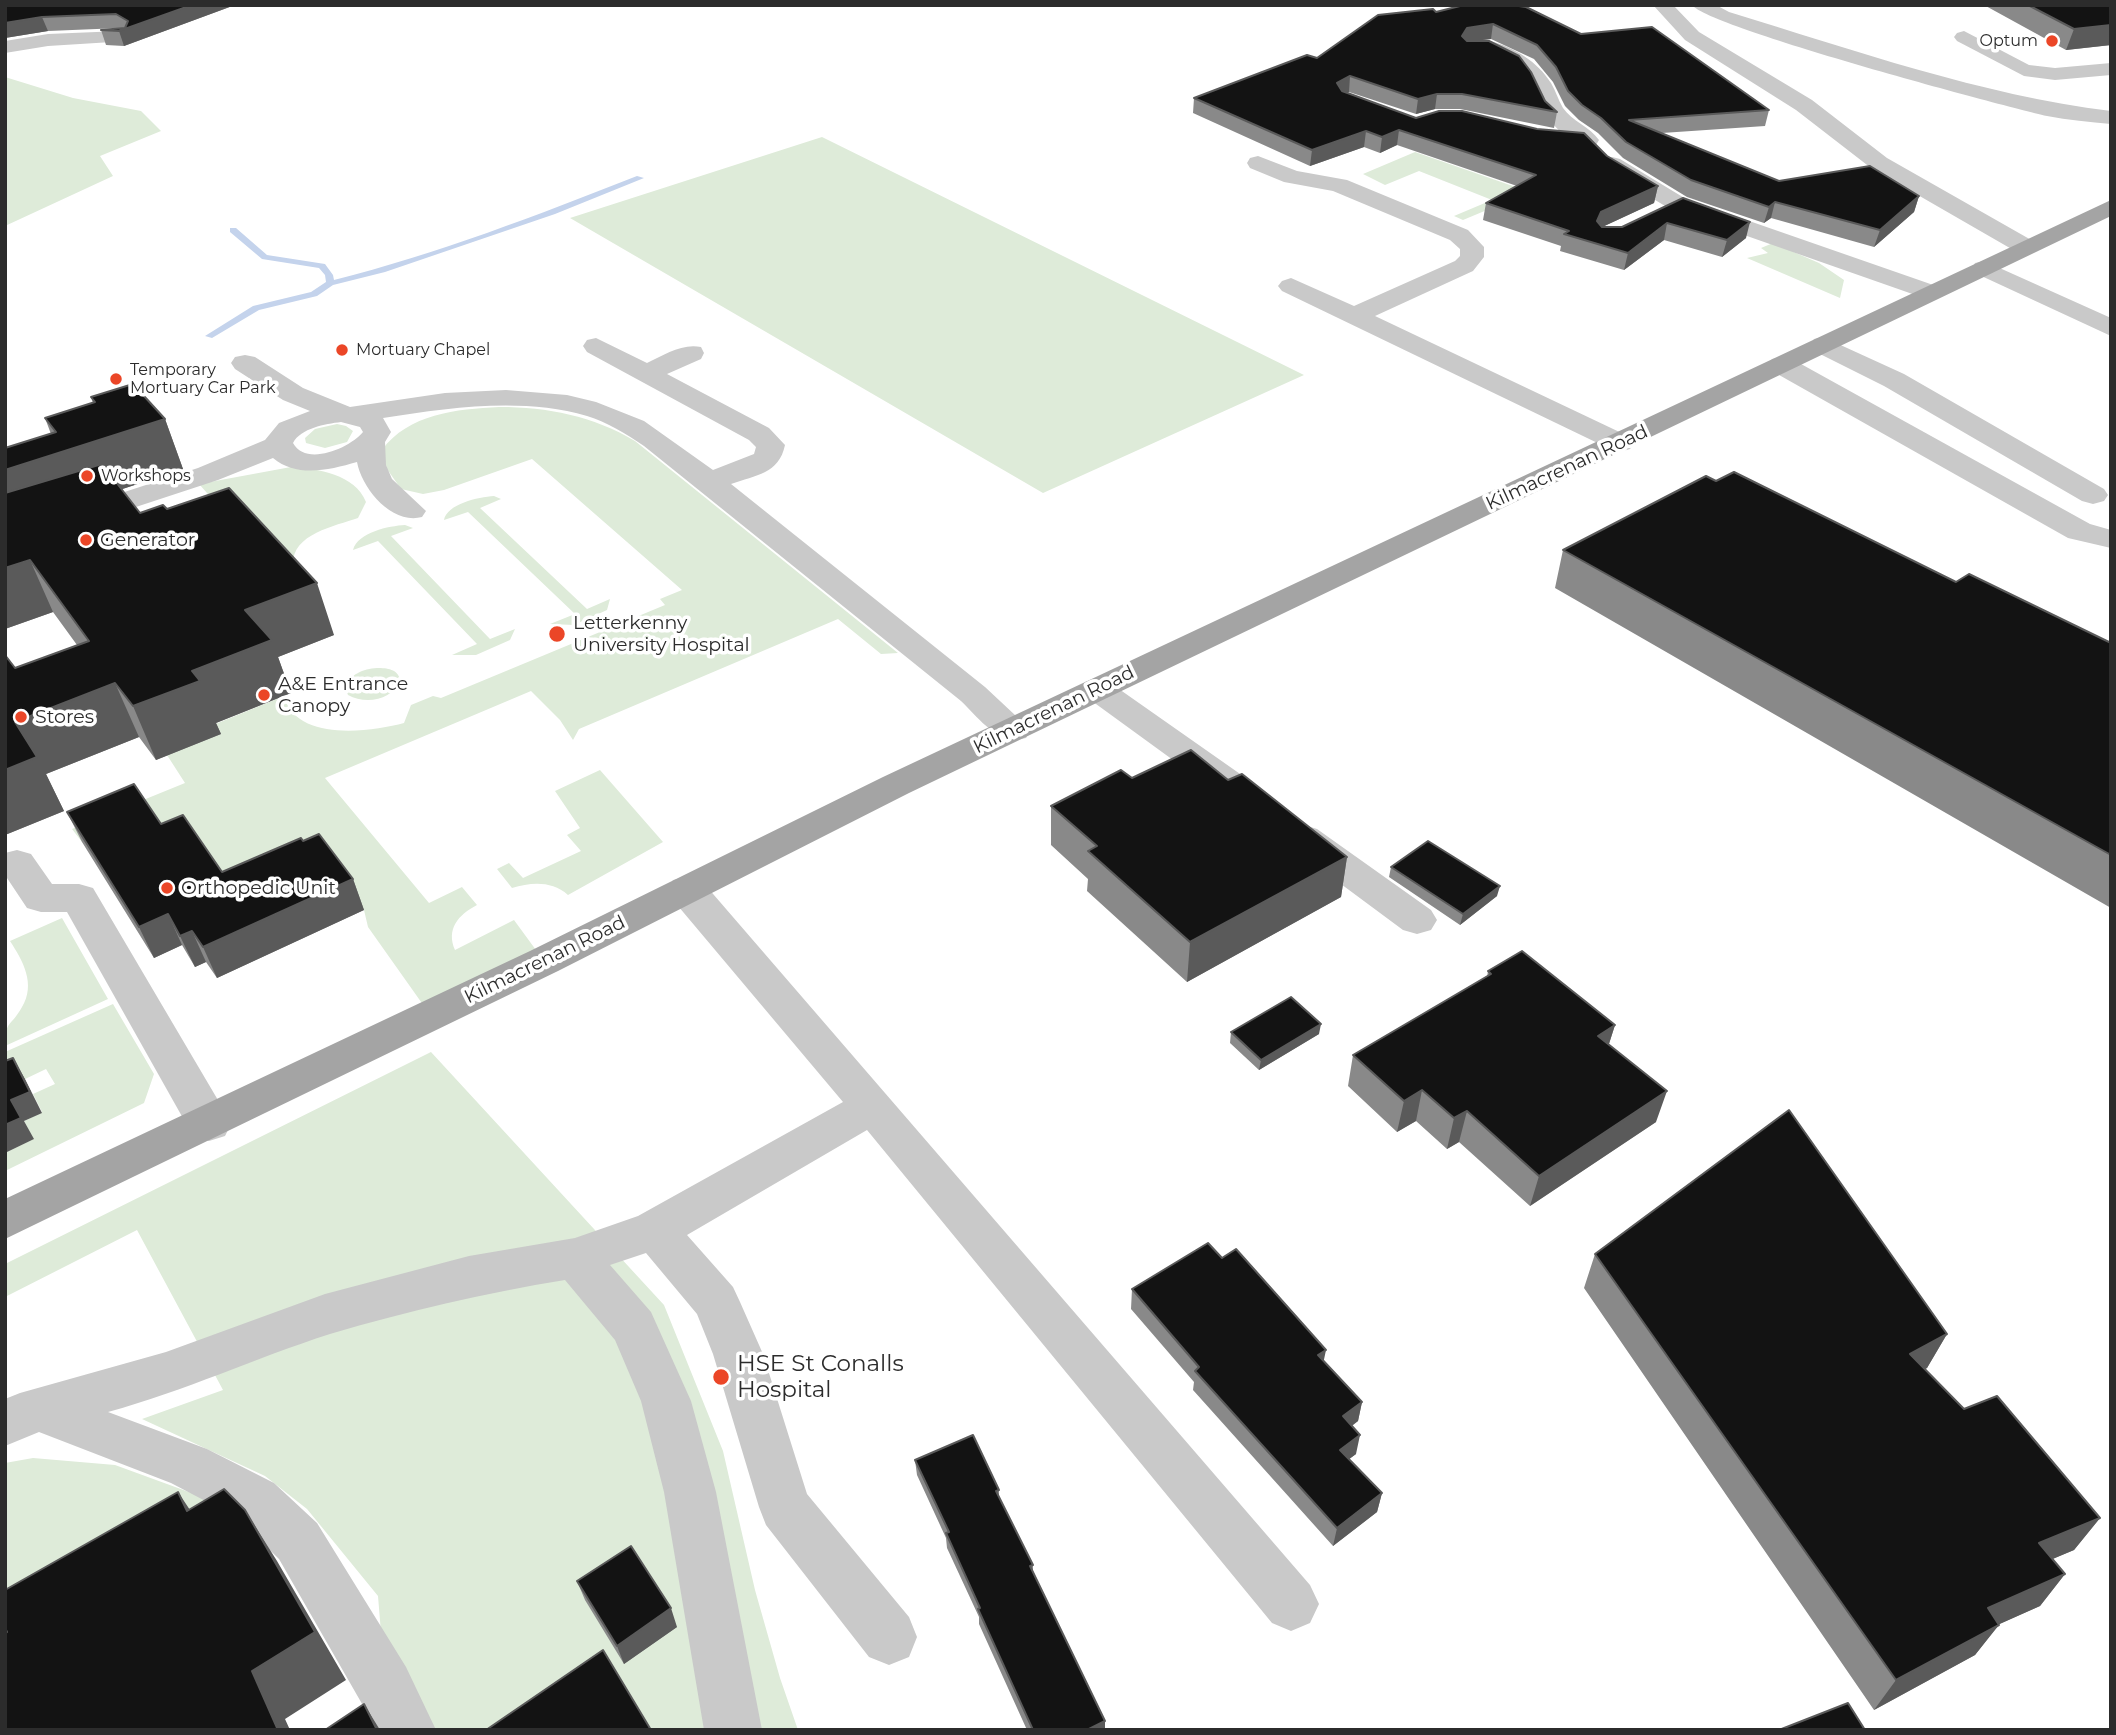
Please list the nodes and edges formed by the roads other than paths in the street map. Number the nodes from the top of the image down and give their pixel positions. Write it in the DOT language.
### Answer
graph roads {
  1 [pos="1662,5"];
  2 [pos="1701,5"];
  3 [pos="121,37"];
  4 [pos="1964,37"];
  5 [pos="5,47"];
  6 [pos="1472,49"];
  7 [pos="2111,69"];
  8 [pos="2105,127"];
  9 [pos="1546,136"];
  10 [pos="1588,140"];
  11 [pos="1258,163"];
  12 [pos="1678,204"];
  13 [pos="2109,206"];
  14 [pos="1654,215"];
  15 [pos="2024,246"];
  16 [pos="1984,268"];
  17 [pos="1291,286"];
  18 [pos="1930,292"];
  19 [pos="1353,316"];
  20 [pos="2111,328"];
  21 [pos="1823,345"];
  22 [pos="596,346"];
  23 [pos="691,353"];
  24 [pos="245,363"];
  25 [pos="1782,365"];
  26 [pos="646,373"];
  27 [pos="293,394"];
  28 [pos="442,404"];
  29 [pos="347,414"];
  30 [pos="283,437"];
  31 [pos="374,439"];
  32 [pos="1620,443"];
  33 [pos="313,461"];
  34 [pos="208,474"];
  35 [pos="373,475"];
  36 [pos="709,482"];
  37 [pos="2093,495"];
  38 [pos="411,511"];
  39 [pos="2111,539"];
  40 [pos="5,541"];
  41 [pos="1097,689"];
  42 [pos="1013,730"];
  43 [pos="17,863"];
  44 [pos="687,890"];
  45 [pos="1417,920"];
  46 [pos="872,1105"];
  47 [pos="209,1124"];
  48 [pos="5,1220"];
  49 [pos="655,1230"];
  50 [pos="575,1258"];
  51 [pos="22,1416"];
  52 [pos="1291,1604"];
  53 [pos="889,1637"];
  54 [pos="407,1730"];
  55 [pos="733,1730"];
  1 -- 15 [label="street"];
  2 -- 8 [label="street"];
  3 -- 5 [label="street"];
  4 -- 7 [label="street"];
  6 -- 10 [label="street"];
  9 -- 10 [label="street"];
  10 -- 12 [label="street"];
  11 -- 19 [label="street"];
  12 -- 14 [label="street"];
  12 -- 18 [label="street"];
  13 -- 15 [label="main road, Kilmacrenan Road"];
  15 -- 16 [label="main road, Kilmacrenan Road"];
  16 -- 18 [label="main road, Kilmacrenan Road"];
  16 -- 20 [label="street"];
  17 -- 19 [label="street"];
  18 -- 21 [label="main road, Kilmacrenan Road"];
  19 -- 32 [label="street"];
  21 -- 25 [label="main road, Kilmacrenan Road"];
  21 -- 37 [label="street"];
  22 -- 26 [label="street"];
  23 -- 26 [label="street"];
  24 -- 27 [label="street"];
  25 -- 32 [label="main road, Kilmacrenan Road"];
  25 -- 39 [label="street"];
  26 -- 36 [label="street"];
  27 -- 29 [label="street"];
  27 -- 30 [label="street"];
  28 -- 29 [label="street"];
  28 -- 31 [label="street"];
  28 -- 36 [label="street"];
  29 -- 30 [label="street"];
  29 -- 31 [label="street"];
  30 -- 33 [label="street"];
  30 -- 34 [label="street"];
  31 -- 33 [label="street"];
  31 -- 35 [label="street"];
  32 -- 41 [label="main road, Kilmacrenan Road"];
  33 -- 34 [label="street"];
  33 -- 35 [label="street"];
  34 -- 40 [label="street"];
  35 -- 38 [label="street"];
  36 -- 42 [label="street"];
  41 -- 42 [label="main road, Kilmacrenan Road"];
  41 -- 45 [label="street"];
  42 -- 44 [label="main road, Kilmacrenan Road"];
  43 -- 47 [label="street"];
  44 -- 46 [label="street"];
  44 -- 47 [label="main road, Kilmacrenan Road"];
  46 -- 49 [label="street"];
  46 -- 52 [label="street"];
  47 -- 48 [label="main road, Kilmacrenan Road"];
  49 -- 50 [label="street"];
  49 -- 53 [label="street"];
  50 -- 51 [label="street"];
  50 -- 55 [label="street"];
  51 -- 54 [label="street"];
}
